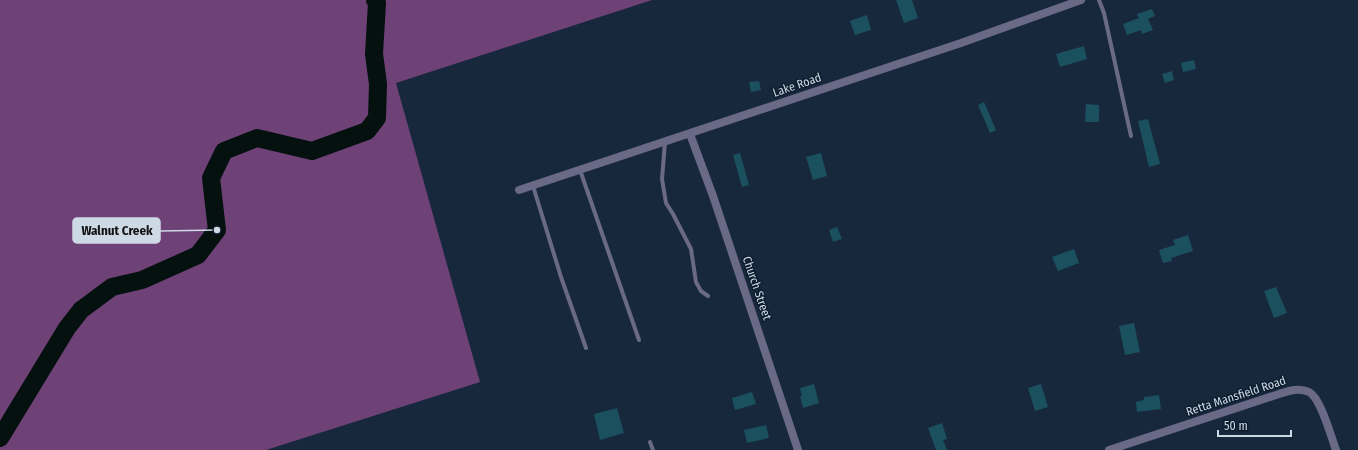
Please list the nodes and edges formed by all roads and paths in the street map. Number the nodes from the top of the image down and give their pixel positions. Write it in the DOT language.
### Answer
graph roads {
  1 [pos="1082,0"];
  2 [pos="1099,0"];
  3 [pos="690,134"];
  4 [pos="1131,136"];
  5 [pos="665,142"];
  6 [pos="580,170"];
  7 [pos="533,186"];
  8 [pos="519,190"];
  9 [pos="708,296"];
  10 [pos="640,340"];
  11 [pos="586,348"];
  12 [pos="650,442"];
  13 [pos="653,450"];
  14 [pos="798,450"];
  15 [pos="1109,450"];
  16 [pos="1336,450"];
  1 -- 3 [label="street, Lake Road"];
  2 -- 4 [label="lane"];
  3 -- 5 [label="street, Lake Road"];
  3 -- 14 [label="street, Church Street"];
  5 -- 6 [label="street, Lake Road"];
  5 -- 9 [label="lane"];
  6 -- 7 [label="street, Lake Road"];
  6 -- 10 [label="lane"];
  7 -- 8 [label="street, Lake Road"];
  7 -- 11 [label="lane"];
  12 -- 13 [label="lane"];
  15 -- 16 [label="street, Retta Mansfield Road"];
}
